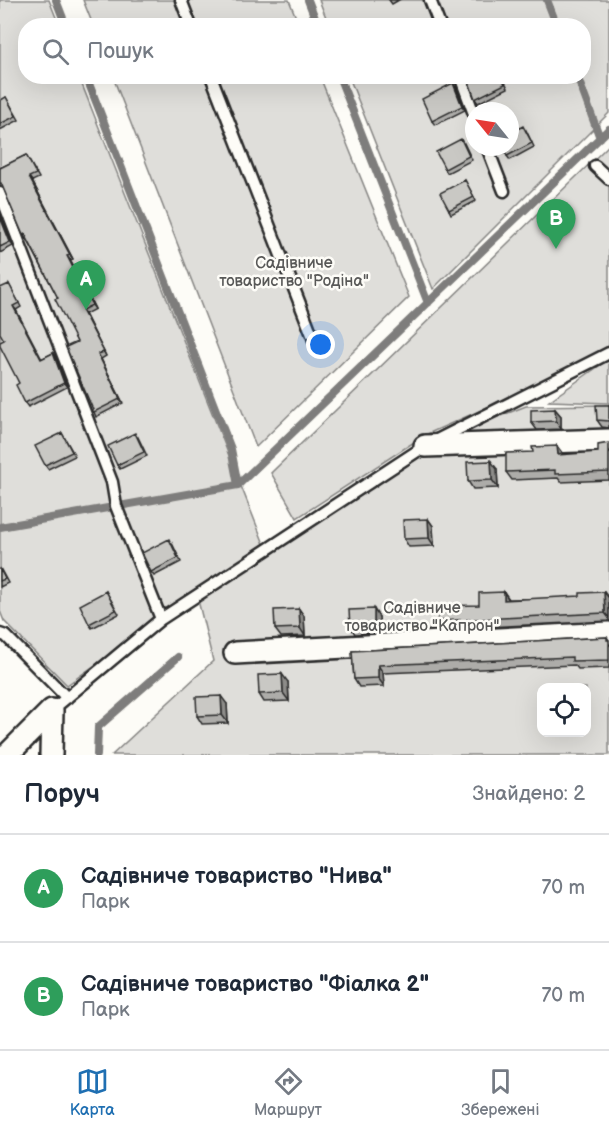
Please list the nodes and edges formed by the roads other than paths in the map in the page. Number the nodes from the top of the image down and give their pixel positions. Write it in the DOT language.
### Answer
graph roads {
  1 [pos="181,0"];
  2 [pos="430,0"];
  3 [pos="188,18"];
  4 [pos="437,18"];
  5 [pos="214,84"];
  6 [pos="463,84"];
  7 [pos="470,102"];
  8 [pos="490,156"];
  9 [pos="595,166"];
  10 [pos="609,179"];
  11 [pos="504,192"];
  12 [pos="0,193"];
  13 [pos="316,345"];
  14 [pos="609,353"];
  15 [pos="609,440"];
  16 [pos="425,446"];
  17 [pos="161,619"];
  18 [pos="609,633"];
  19 [pos="0,634"];
  20 [pos="235,653"];
  21 [pos="59,704"];
  22 [pos="7,755"];
  23 [pos="51,755"];
  1 -- 3 [label="lane"];
  2 -- 4 [label="lane"];
  5 -- 13 [label="lane"];
  6 -- 7 [label="lane"];
  8 -- 11 [label="lane"];
  9 -- 10 [label="lane"];
  12 -- 17 [label="lane"];
  14 -- 16 [label="lane"];
  15 -- 16 [label="street"];
  16 -- 17 [label="lane"];
  17 -- 21 [label="lane"];
  18 -- 20 [label="street"];
  19 -- 21 [label="lane"];
  21 -- 22 [label="street"];
  21 -- 23 [label="street"];
}
